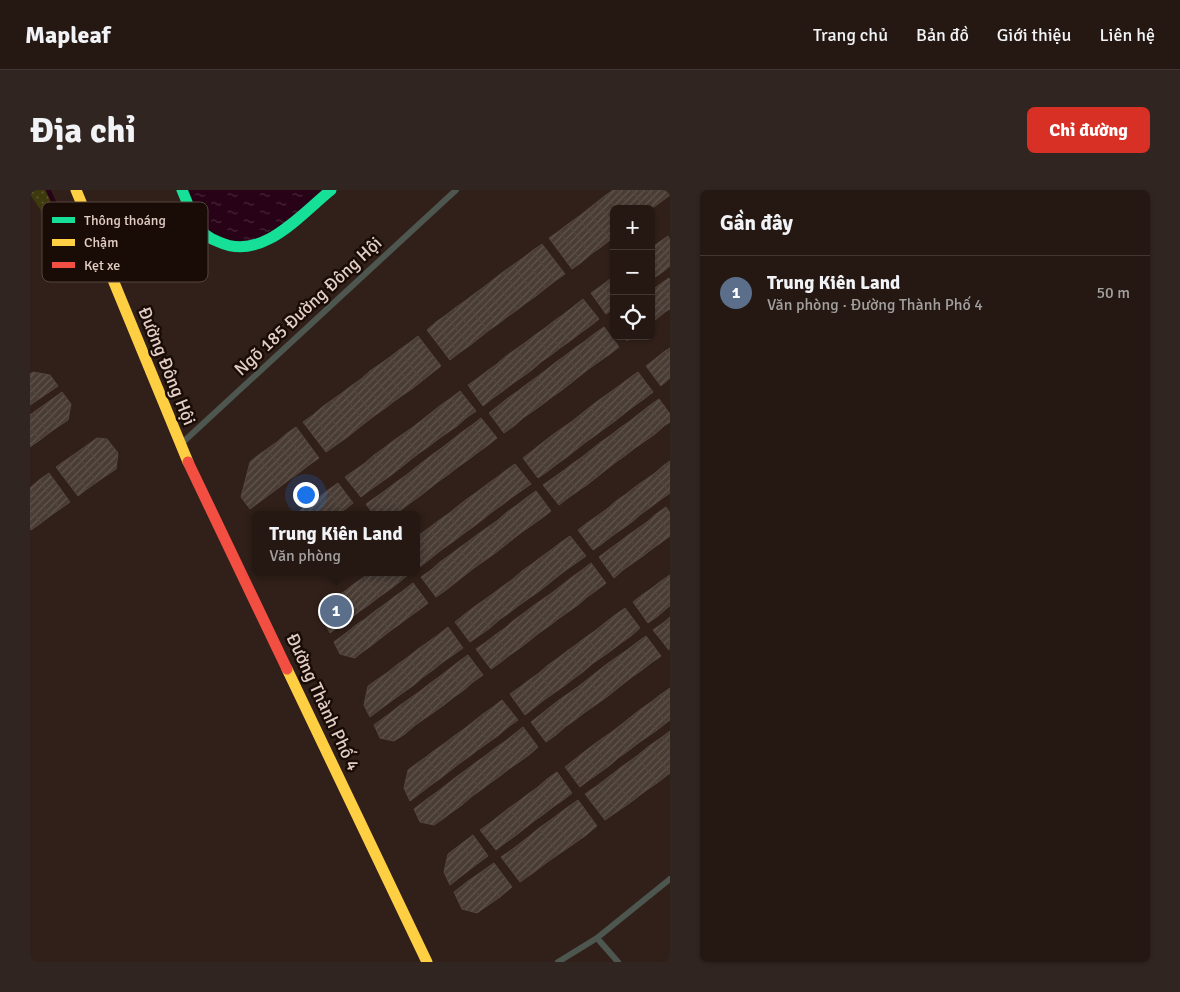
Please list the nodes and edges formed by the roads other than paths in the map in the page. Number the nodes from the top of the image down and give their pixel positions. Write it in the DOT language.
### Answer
graph roads {
  1 [pos="76,190"];
  2 [pos="182,190"];
  3 [pos="331,190"];
  4 [pos="456,190"];
  5 [pos="81,202"];
  6 [pos="187,202"];
  7 [pos="208,237"];
  8 [pos="114,282"];
  9 [pos="180,444"];
  10 [pos="187,456"];
  11 [pos="670,879"];
  12 [pos="597,938"];
  13 [pos="427,962"];
  14 [pos="558,962"];
  15 [pos="618,962"];
  1 -- 5 [label="street, Đường Đông Hội"];
  2 -- 6 [label="street"];
  3 -- 7 [label="street"];
  4 -- 9 [label="lane, Ngõ 185 Đường Đông Hội"];
  8 -- 9 [label="street, Đường Đông Hội"];
  9 -- 10 [label="street, Đường Đông Hội"];
  10 -- 13 [label="street, Đường Thành Phố 4"];
  11 -- 12 [label="lane"];
  12 -- 14 [label="lane"];
  12 -- 15 [label="lane"];
}
